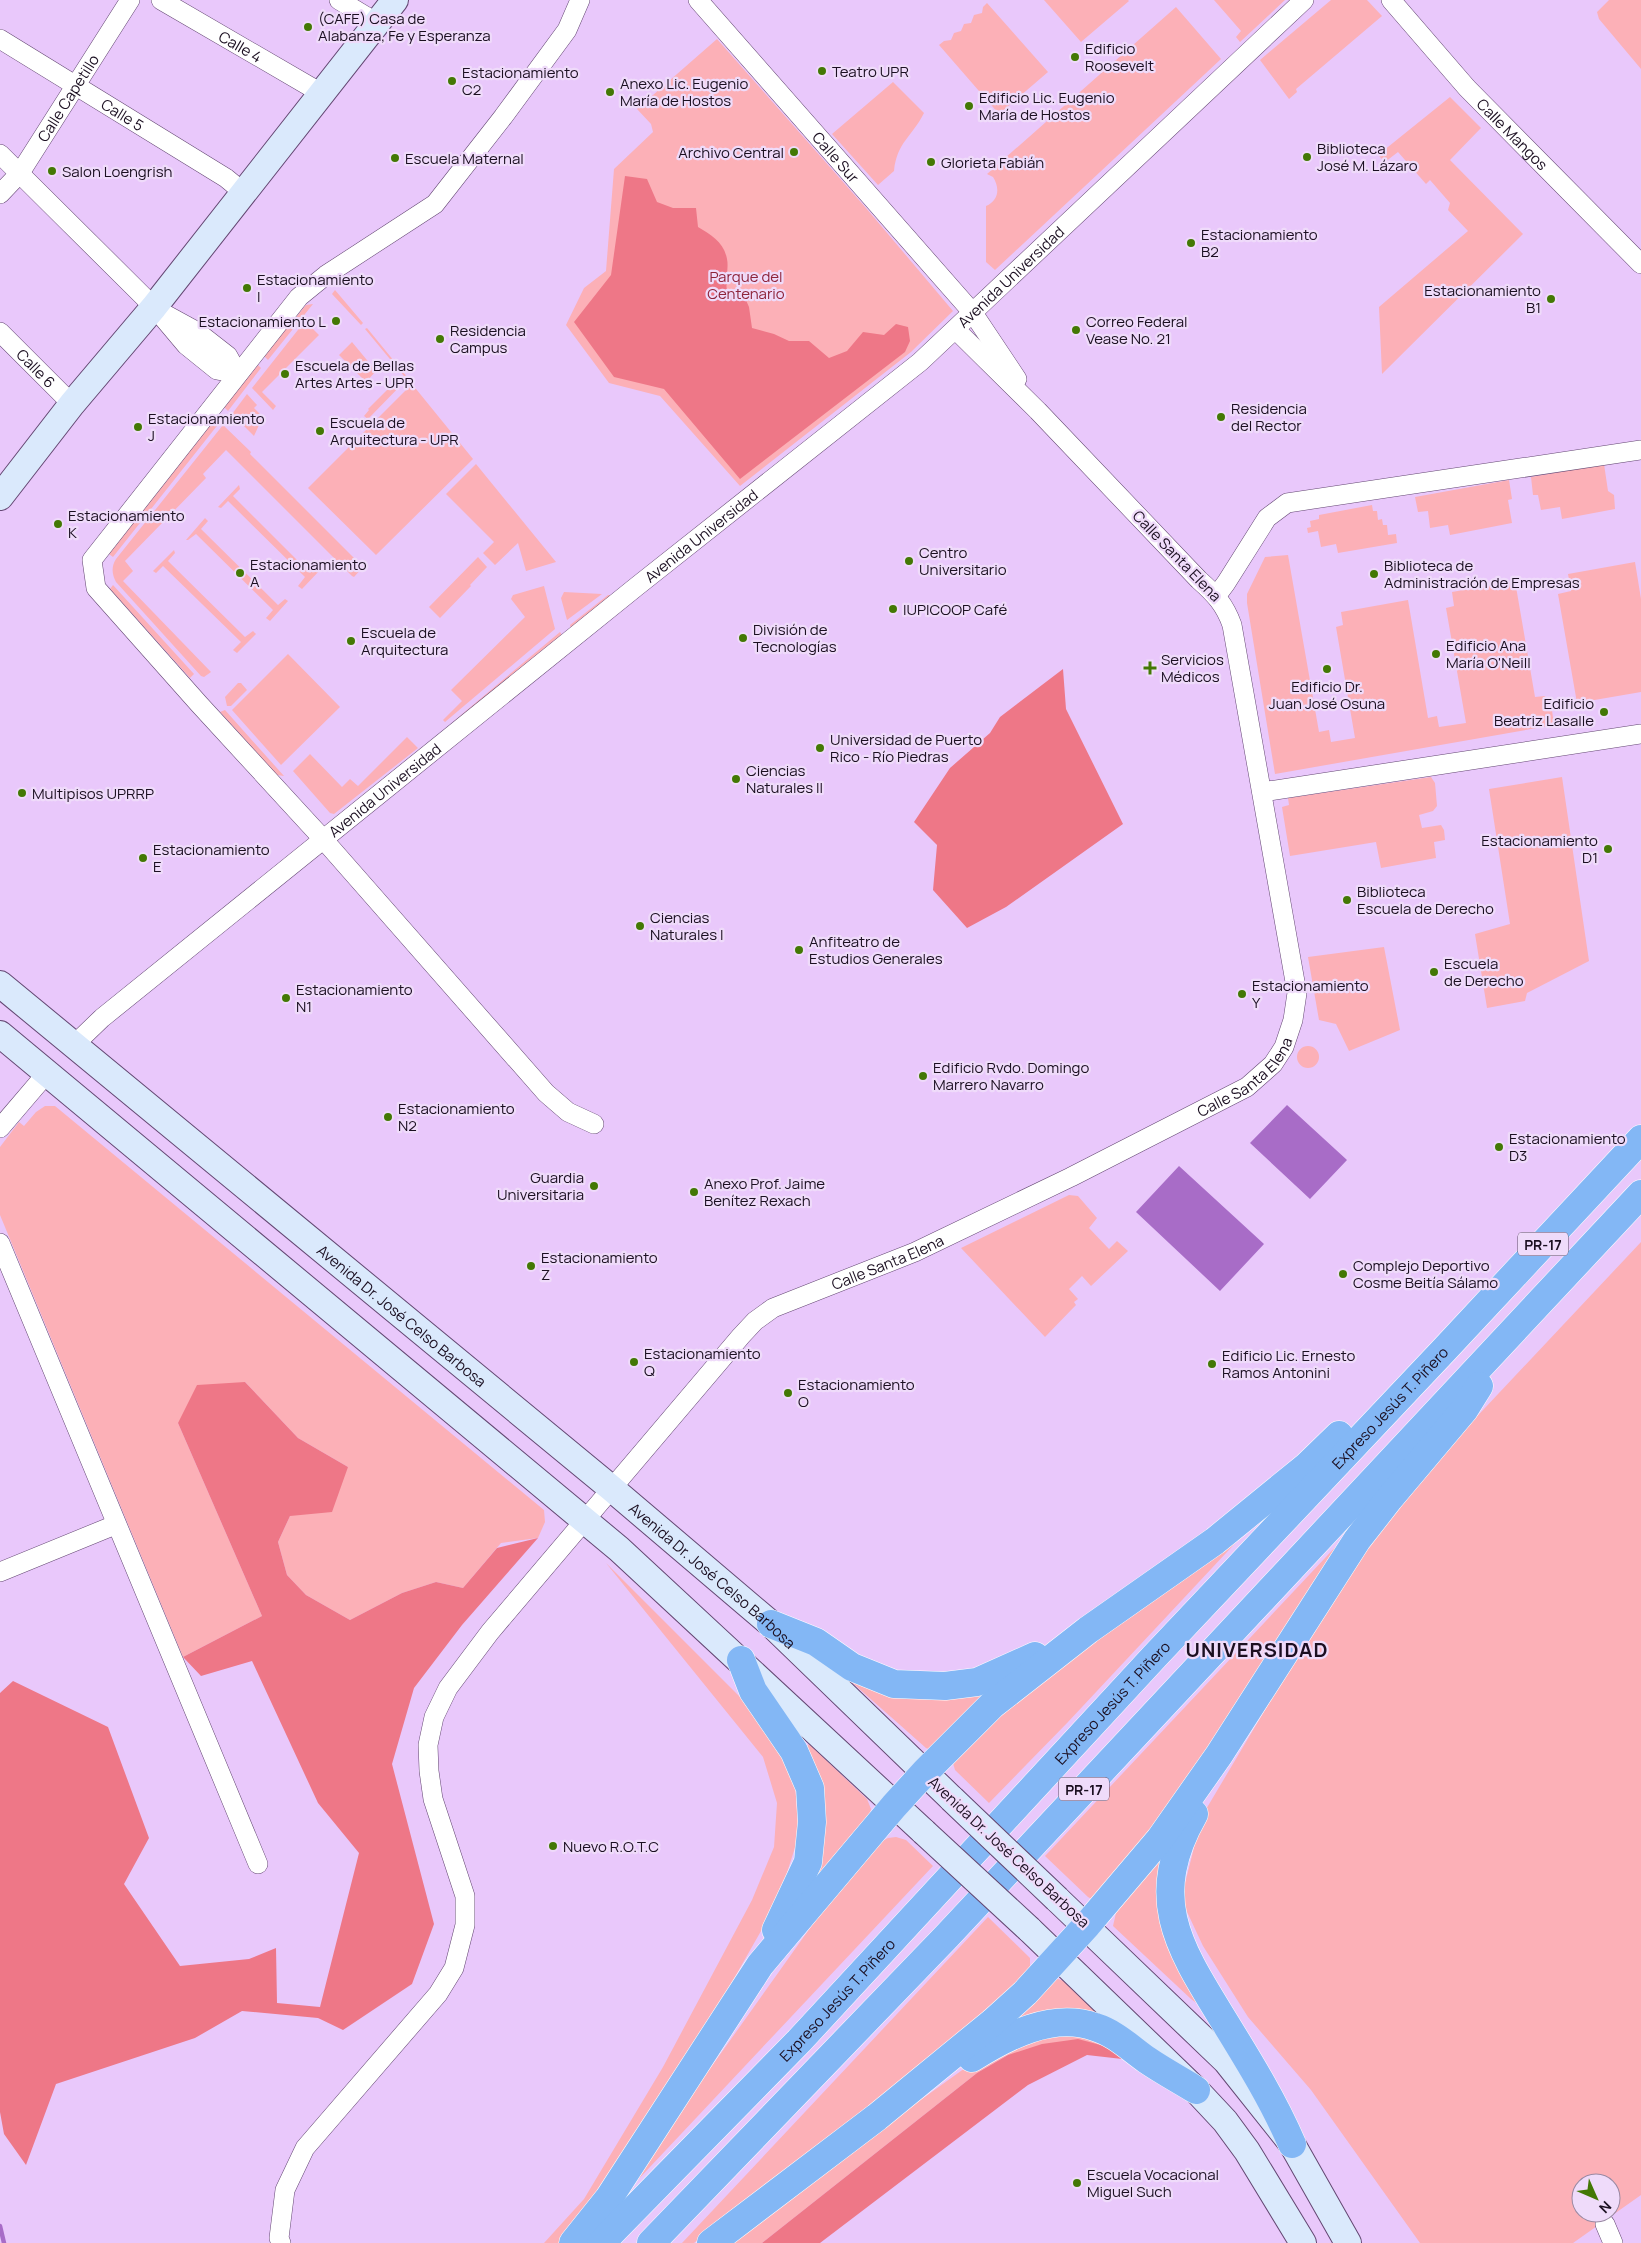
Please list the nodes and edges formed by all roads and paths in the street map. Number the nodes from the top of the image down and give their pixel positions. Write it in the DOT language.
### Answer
graph roads {
  1 [pos="130,0"];
  2 [pos="161,0"];
  3 [pos="339,0"];
  4 [pos="394,0"];
  5 [pos="580,0"];
  6 [pos="698,0"];
  7 [pos="1304,0"];
  8 [pos="1391,0"];
  9 [pos="377,23"];
  10 [pos="0,39"];
  11 [pos="77,85"];
  12 [pos="321,93"];
  13 [pos="0,154"];
  14 [pos="20,173"];
  15 [pos="243,192"];
  16 [pos="0,194"];
  17 [pos="1641,264"];
  18 [pos="154,307"];
  19 [pos="974,313"];
  20 [pos="956,330"];
  21 [pos="0,332"];
  22 [pos="238,374"];
  23 [pos="72,404"];
  24 [pos="1038,411"];
  25 [pos="1641,450"];
  26 [pos="0,497"];
  27 [pos="1216,595"];
  28 [pos="1641,734"];
  29 [pos="1262,792"];
  30 [pos="323,839"];
  31 [pos="0,984"];
  32 [pos="0,1034"];
  33 [pos="74,1045"];
  34 [pos="47,1073"];
  35 [pos="594,1124"];
  36 [pos="0,1128"];
  37 [pos="1641,1139"];
  38 [pos="1641,1194"];
  39 [pos="0,1243"];
  40 [pos="324,1250"];
  41 [pos="298,1282"];
  42 [pos="1513,1332"];
  43 [pos="1446,1349"];
  44 [pos="611,1488"];
  45 [pos="585,1520"];
  46 [pos="116,1525"];
  47 [pos="0,1572"];
  48 [pos="771,1624"];
  49 [pos="1088,1630"];
  50 [pos="741,1660"];
  51 [pos="1219,1756"];
  52 [pos="925,1772"];
  53 [pos="894,1806"];
  54 [pos="258,1864"];
  55 [pos="1087,1925"];
  56 [pos="1058,1957"];
  57 [pos="760,1965"];
  58 [pos="1196,2090"];
  59 [pos="877,2117"];
  60 [pos="1292,2144"];
  61 [pos="1606,2224"];
  62 [pos="281,2243"];
  63 [pos="573,2243"];
  64 [pos="601,2243"];
  65 [pos="651,2243"];
  66 [pos="711,2243"];
  67 [pos="1304,2243"];
  68 [pos="1348,2243"];
  69 [pos="1614,2243"];
  1 -- 11 [label="street, Calle Capetillo"];
  2 -- 12 [label="street, Calle 4"];
  3 -- 9 [label="street"];
  4 -- 9 [label="main road"];
  5 -- 22 [label="street"];
  6 -- 19 [label="street, Calle Sur"];
  7 -- 19 [label="street, Avenida Universidad"];
  8 -- 17 [label="street, Calle Mangos"];
  9 -- 12 [label="main road"];
  10 -- 11 [label="street, Calle 5"];
  11 -- 14 [label="street, Calle Capetillo"];
  11 -- 15 [label="street, Calle 5"];
  12 -- 15 [label="main road"];
  13 -- 14 [label="street"];
  14 -- 16 [label="street, Calle Capetillo"];
  14 -- 18 [label="street"];
  15 -- 18 [label="main road"];
  18 -- 22 [label="street"];
  18 -- 23 [label="main road"];
  19 -- 20 [label="street, Avenida Universidad"];
  19 -- 24 [label="street, Calle Santa Elena"];
  20 -- 24 [label="street, Calle Santa Elena"];
  20 -- 30 [label="street, Avenida Universidad"];
  21 -- 23 [label="street, Calle 6"];
  22 -- 30 [label="street"];
  23 -- 26 [label="main road"];
  24 -- 27 [label="street, Calle Santa Elena"];
  25 -- 27 [label="street"];
  27 -- 29 [label="street, Calle Santa Elena"];
  28 -- 29 [label="street"];
  29 -- 44 [label="street, Calle Santa Elena"];
  30 -- 33 [label="street, Avenida Universidad"];
  30 -- 35 [label="street"];
  31 -- 33 [label="main road, Avenida Dr. José Celso Barbosa"];
  32 -- 34 [label="main road"];
  33 -- 40 [label="main road, Avenida Dr. José Celso Barbosa"];
  34 -- 36 [label="street"];
  34 -- 41 [label="main road"];
  37 -- 43 [label="highway, Expreso Jesús T. Piñero / PR-17"];
  38 -- 42 [label="highway, PR-17"];
  39 -- 46 [label="street"];
  40 -- 41 [label="main road"];
  40 -- 44 [label="main road, Avenida Dr. José Celso Barbosa"];
  41 -- 45 [label="main road"];
  42 -- 51 [label="highway"];
  42 -- 65 [label="highway, PR-17"];
  43 -- 49 [label="highway"];
  43 -- 64 [label="highway, Expreso Jesús T. Piñero / PR-17"];
  44 -- 45 [label="street, Calle Santa Elena"];
  44 -- 48 [label="main road, Avenida Dr. José Celso Barbosa"];
  45 -- 50 [label="main road"];
  45 -- 62 [label="street, Calle Santa Elena"];
  46 -- 47 [label="street"];
  46 -- 54 [label="street"];
  48 -- 49 [label="highway"];
  48 -- 52 [label="main road, Avenida Dr. José Celso Barbosa"];
  49 -- 52 [label="highway"];
  50 -- 53 [label="main road"];
  50 -- 57 [label="highway"];
  51 -- 55 [label="highway"];
  51 -- 60 [label="highway"];
  52 -- 53 [label="highway"];
  52 -- 55 [label="main road, Avenida Dr. José Celso Barbosa, bridge"];
  53 -- 56 [label="main road, bridge"];
  53 -- 57 [label="highway"];
  55 -- 56 [label="highway"];
  55 -- 60 [label="main road, Avenida Dr. José Celso Barbosa"];
  56 -- 58 [label="main road"];
  56 -- 59 [label="highway"];
  57 -- 63 [label="highway"];
  58 -- 59 [label="highway"];
  58 -- 67 [label="main road"];
  59 -- 66 [label="highway"];
  60 -- 68 [label="main road, Avenida Dr. José Celso Barbosa"];
  61 -- 69 [label="street"];
}
